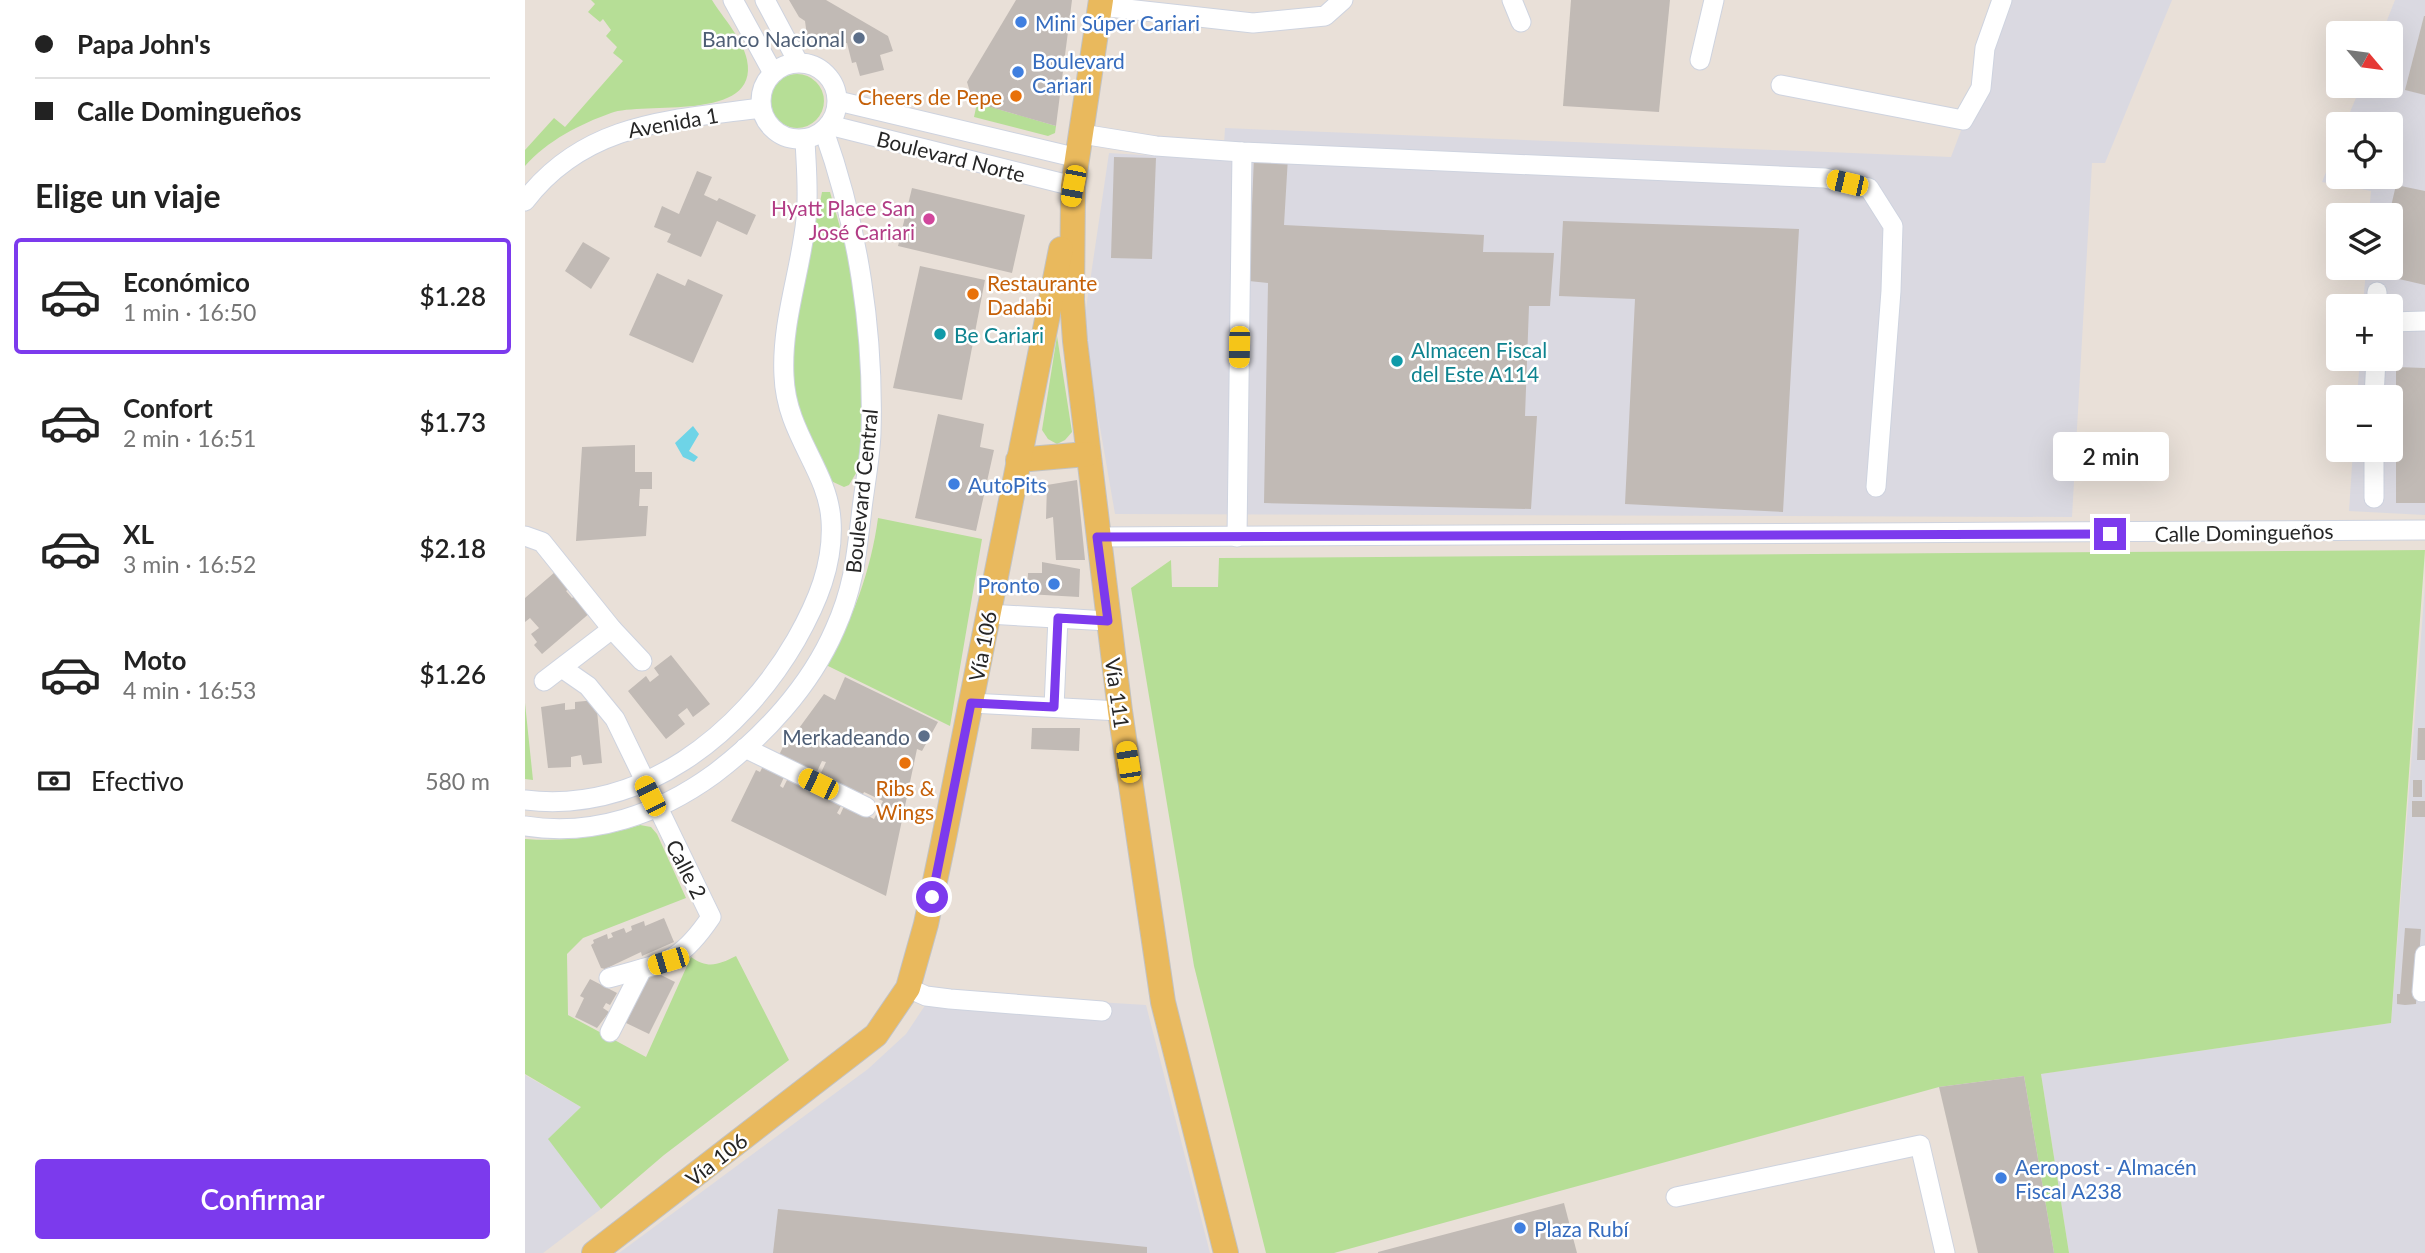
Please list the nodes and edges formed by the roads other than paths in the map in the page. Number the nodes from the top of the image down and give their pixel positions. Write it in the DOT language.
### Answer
graph roads {
  1 [pos="733,0"];
  2 [pos="765,0"];
  3 [pos="1343,0"];
  4 [pos="1512,0"];
  5 [pos="1714,0"];
  6 [pos="2002,0"];
  7 [pos="1100,3"];
  8 [pos="1155,6"];
  9 [pos="1521,22"];
  10 [pos="1700,60"];
  11 [pos="798,62"];
  12 [pos="773,73"];
  13 [pos="1781,85"];
  14 [pos="838,101"];
  15 [pos="761,108"];
  16 [pos="827,128"];
  17 [pos="1082,134"];
  18 [pos="805,139"];
  19 [pos="1242,152"];
  20 [pos="1078,158"];
  21 [pos="1073,186"];
  22 [pos="525,201"];
  23 [pos="2403,321"];
  24 [pos="2425,321"];
  25 [pos="1087,454"];
  26 [pos="1018,460"];
  27 [pos="2374,462"];
  28 [pos="1876,487"];
  29 [pos="2374,498"];
  30 [pos="860,518"];
  31 [pos="831,519"];
  32 [pos="2425,530"];
  33 [pos="525,536"];
  34 [pos="1097,537"];
  35 [pos="1237,537"];
  36 [pos="988,614"];
  37 [pos="1058,618"];
  38 [pos="1108,621"];
  39 [pos="612,629"];
  40 [pos="642,661"];
  41 [pos="562,668"];
  42 [pos="544,681"];
  43 [pos="971,703"];
  44 [pos="1054,707"];
  45 [pos="1120,711"];
  46 [pos="745,748"];
  47 [pos="643,782"];
  48 [pos="525,800"];
  49 [pos="866,807"];
  50 [pos="657,809"];
  51 [pos="525,826"];
  52 [pos="2425,955"];
  53 [pos="642,969"];
  54 [pos="609,978"];
  55 [pos="908,988"];
  56 [pos="2422,992"];
  57 [pos="1102,1011"];
  58 [pos="610,1032"];
  59 [pos="1676,1197"];
  60 [pos="594,1253"];
  61 [pos="1226,1253"];
  62 [pos="1945,1253"];
  1 -- 12 [label="street"];
  2 -- 11 [label="street"];
  3 -- 8 [label="street"];
  4 -- 9 [label="street"];
  5 -- 10 [label="street"];
  6 -- 13 [label="street"];
  7 -- 8 [label="street"];
  7 -- 17 [label="main road, Vía 111"];
  11 -- 12 [label="street"];
  11 -- 14 [label="street"];
  12 -- 15 [label="street"];
  14 -- 16 [label="street"];
  14 -- 20 [label="street, Boulevard Norte"];
  15 -- 18 [label="street"];
  15 -- 22 [label="street, Avenida 1"];
  16 -- 18 [label="street"];
  16 -- 21 [label="street, Boulevard Norte"];
  16 -- 30 [label="street, Boulevard Central"];
  17 -- 19 [label="street"];
  17 -- 20 [label="main road, Vía 111"];
  18 -- 31 [label="street, Boulevard Central"];
  19 -- 28 [label="street"];
  19 -- 35 [label="street"];
  20 -- 21 [label="main road, Vía 111"];
  21 -- 25 [label="main road, Vía 111"];
  21 -- 26 [label="main road, Vía 106"];
  23 -- 24 [label="street"];
  25 -- 26 [label="main road"];
  25 -- 34 [label="main road, Vía 111"];
  26 -- 36 [label="main road, Vía 106"];
  27 -- 29 [label="street"];
  30 -- 31 [label="street"];
  30 -- 46 [label="street, Boulevard Central"];
  31 -- 47 [label="street, Boulevard Central"];
  32 -- 35 [label="street, Calle Domingueños"];
  33 -- 39 [label="street"];
  34 -- 35 [label="street, Calle Domingueños"];
  34 -- 38 [label="main road, Vía 111"];
  36 -- 37 [label="street"];
  36 -- 43 [label="main road, Vía 106"];
  37 -- 38 [label="street"];
  37 -- 44 [label="street"];
  38 -- 45 [label="main road, Vía 111"];
  39 -- 40 [label="street"];
  39 -- 41 [label="street"];
  41 -- 42 [label="street"];
  41 -- 47 [label="street, Calle 2"];
  43 -- 44 [label="street"];
  43 -- 55 [label="main road, Vía 106"];
  44 -- 45 [label="street"];
  45 -- 61 [label="main road, Vía 111"];
  46 -- 49 [label="street"];
  46 -- 50 [label="street, Boulevard Central"];
  47 -- 48 [label="street, Boulevard Central"];
  47 -- 50 [label="street, Calle 2"];
  50 -- 51 [label="street, Boulevard Central"];
  50 -- 53 [label="street, Calle 2"];
  52 -- 56 [label="street"];
  53 -- 54 [label="street"];
  53 -- 58 [label="street"];
  55 -- 57 [label="street"];
  55 -- 60 [label="main road, Vía 106"];
  59 -- 62 [label="street"];
}
